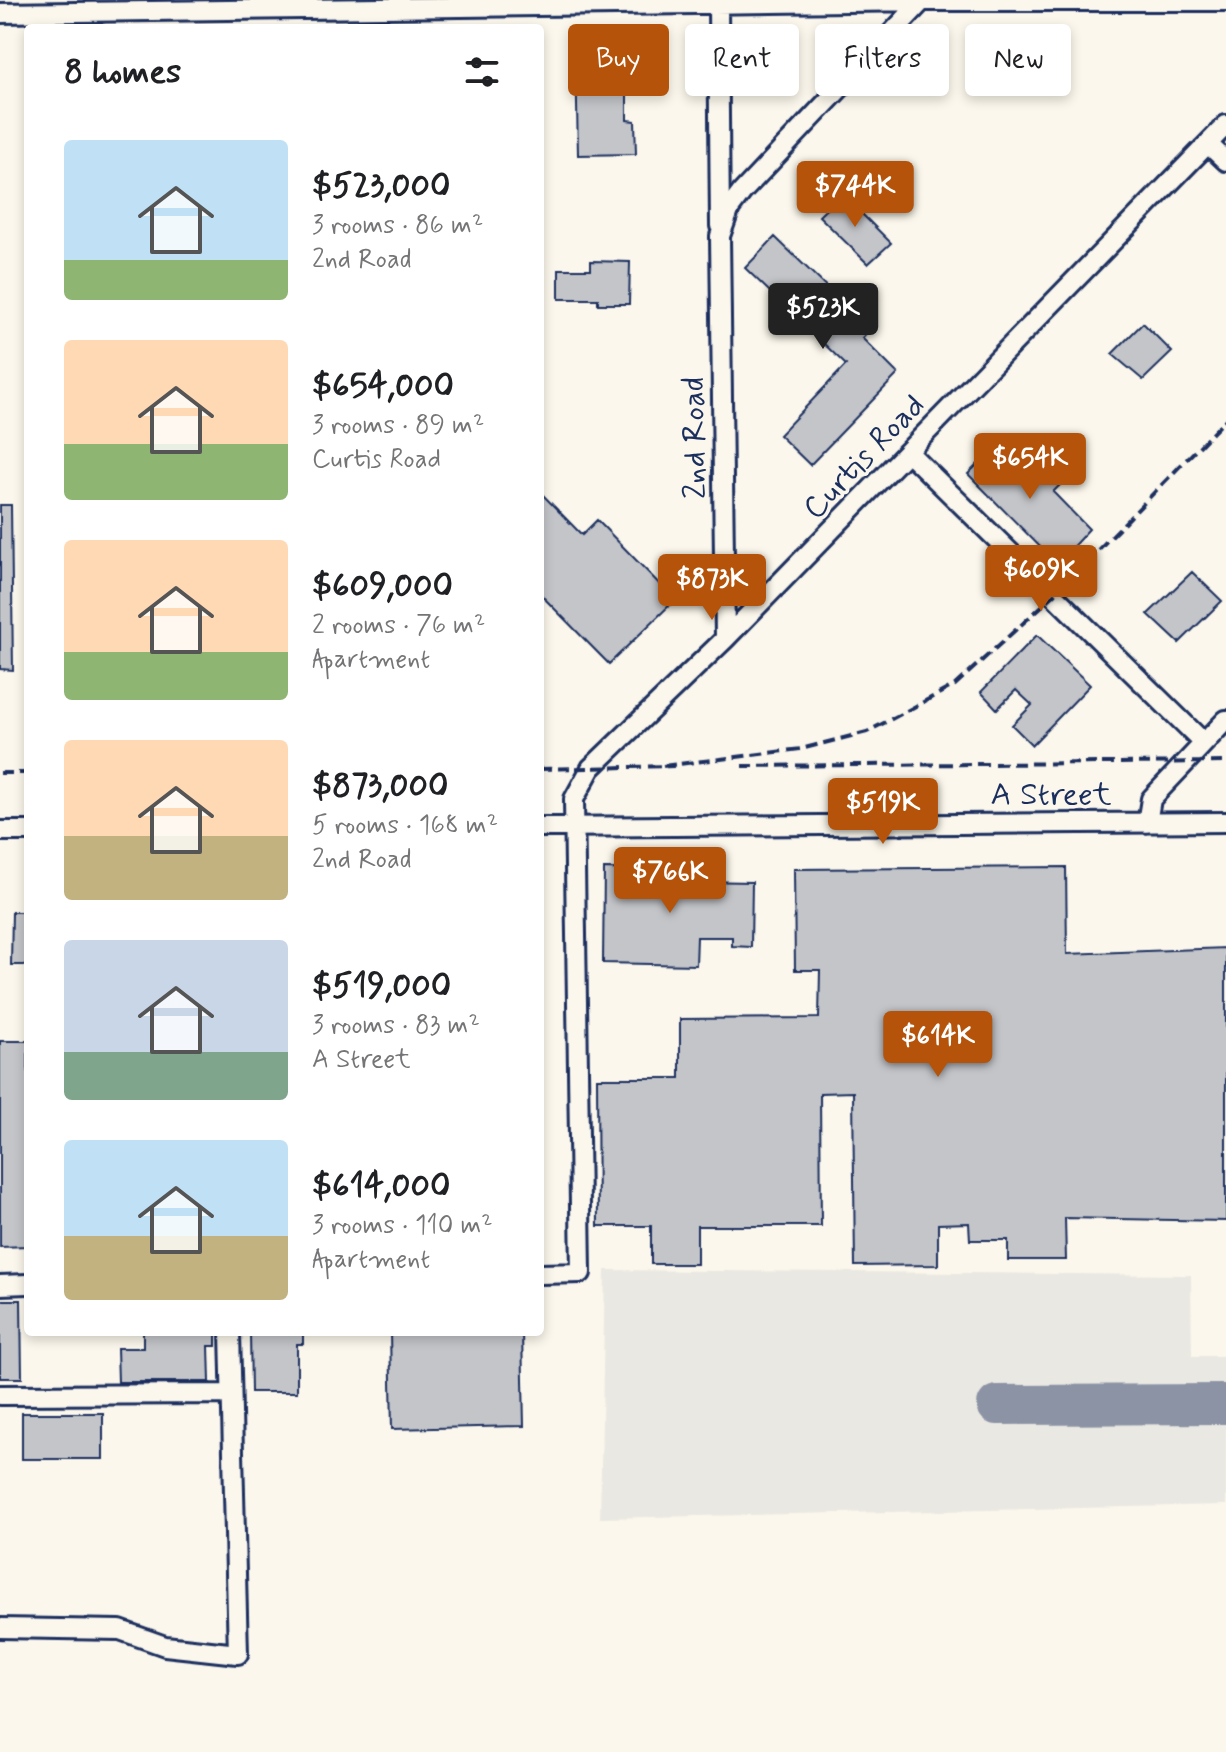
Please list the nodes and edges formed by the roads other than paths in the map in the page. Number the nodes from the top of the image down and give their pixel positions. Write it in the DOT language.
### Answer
graph roads {
  1 [pos="923,0"];
  2 [pos="1179,1"];
  3 [pos="1226,1"];
  4 [pos="515,3"];
  5 [pos="718,5"];
  6 [pos="0,13"];
  7 [pos="294,18"];
  8 [pos="164,20"];
  9 [pos="1226,125"];
  10 [pos="1208,144"];
  11 [pos="1226,161"];
  12 [pos="720,236"];
  13 [pos="909,453"];
  14 [pos="725,639"];
  15 [pos="1226,720"];
  16 [pos="1203,742"];
  17 [pos="1226,822"];
  18 [pos="1147,823"];
  19 [pos="544,827"];
  20 [pos="574,827"];
  21 [pos="0,831"];
  22 [pos="24,831"];
  23 [pos="544,1274"];
  24 [pos="24,1284"];
  25 [pos="0,1285"];
  26 [pos="230,1336"];
  27 [pos="231,1394"];
  28 [pos="0,1395"];
  29 [pos="0,1628"];
  1 -- 2 [label="street"];
  1 -- 5 [label="street"];
  1 -- 12 [label="street, 2nd Road"];
  2 -- 3 [label="street"];
  4 -- 5 [label="street"];
  4 -- 7 [label="street"];
  5 -- 12 [label="street, 2nd Road"];
  6 -- 8 [label="street"];
  7 -- 8 [label="street"];
  9 -- 10 [label="street, Curtis Road"];
  10 -- 11 [label="street"];
  10 -- 13 [label="street, Curtis Road"];
  12 -- 14 [label="street, 2nd Road"];
  13 -- 14 [label="street, Curtis Road"];
  13 -- 16 [label="street"];
  14 -- 20 [label="street, Curtis Road"];
  15 -- 16 [label="street"];
  16 -- 18 [label="street"];
  17 -- 18 [label="street, A Street"];
  18 -- 20 [label="street, A Street"];
  19 -- 20 [label="street, A Street"];
  20 -- 23 [label="street, Curtis Road"];
  21 -- 22 [label="street"];
  24 -- 25 [label="street"];
  26 -- 27 [label="street"];
  27 -- 28 [label="street"];
  27 -- 29 [label="street"];
}
